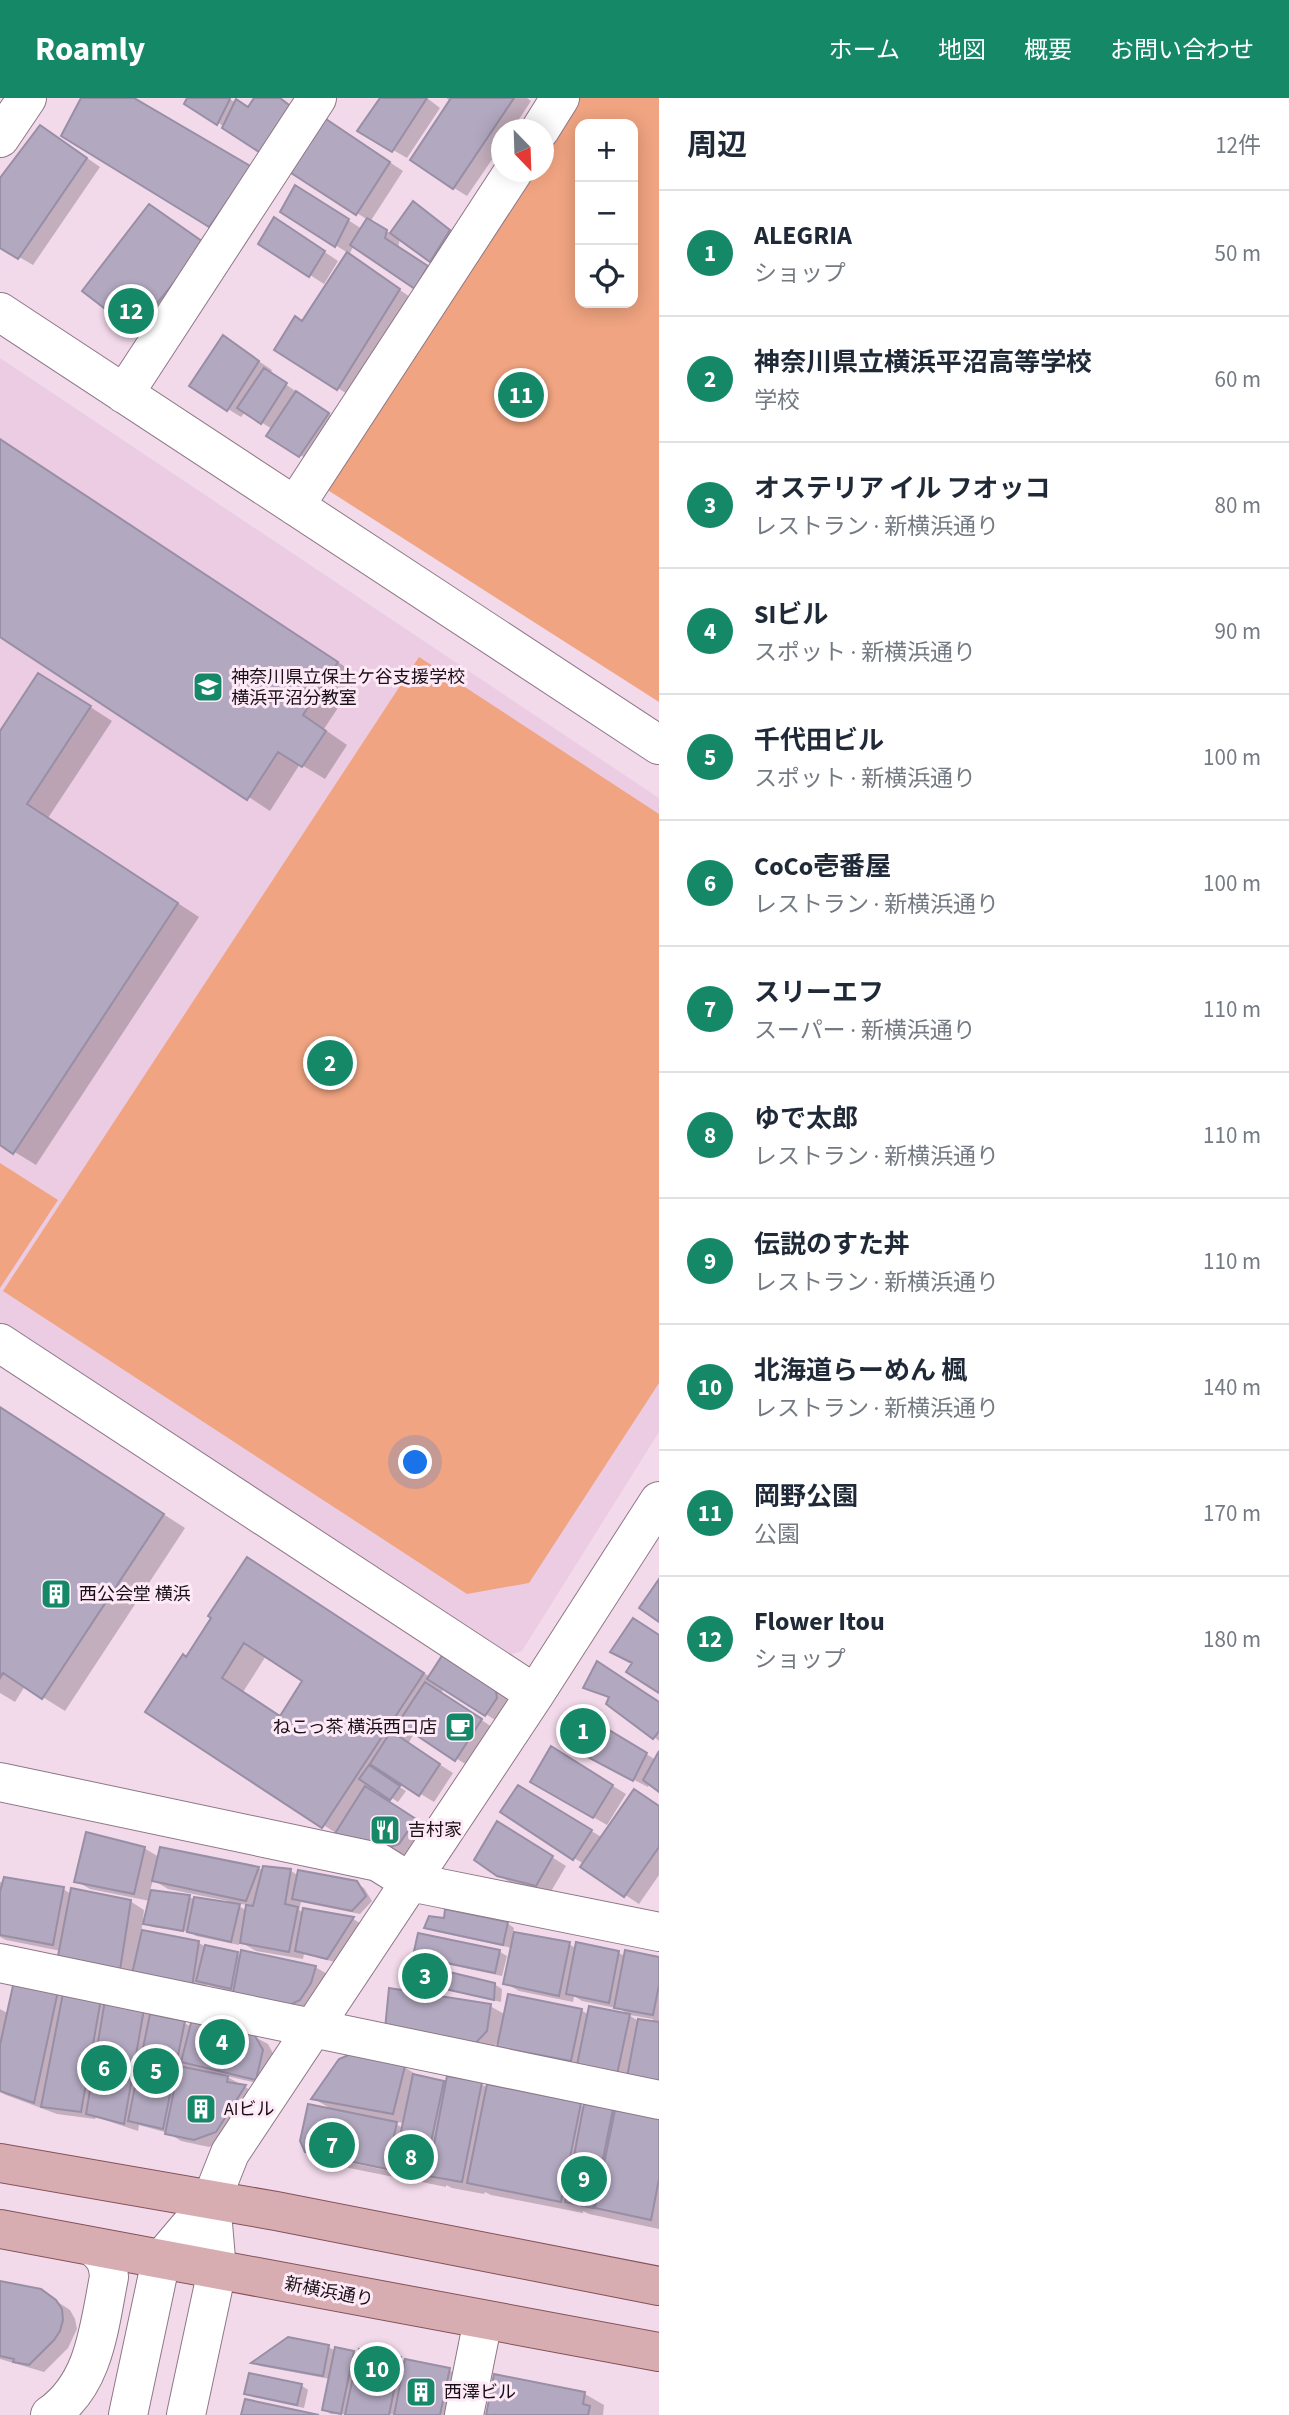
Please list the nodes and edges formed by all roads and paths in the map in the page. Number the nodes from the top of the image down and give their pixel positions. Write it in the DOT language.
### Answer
graph roads {
  1 [pos="27,98"];
  2 [pos="317,98"];
  3 [pos="561,98"];
  4 [pos="547,119"];
  5 [pos="0,138"];
  6 [pos="506,182"];
  7 [pos="0,312"];
  8 [pos="124,394"];
  9 [pos="295,506"];
  10 [pos="659,745"];
  11 [pos="0,1343"];
  12 [pos="659,1501"];
  13 [pos="535,1694"];
  14 [pos="0,1782"];
  15 [pos="410,1881"];
  16 [pos="657,1929"];
  17 [pos="0,1963"];
  18 [pos="315,2027"];
  19 [pos="659,2100"];
  20 [pos="0,2163"];
  21 [pos="211,2201"];
  22 [pos="0,2229"];
  23 [pos="93,2247"];
  24 [pos="161,2260"];
  25 [pos="217,2270"];
  26 [pos="659,2286"];
  27 [pos="483,2320"];
  28 [pos="659,2352"];
  29 [pos="50,2415"];
  30 [pos="128,2415"];
  31 [pos="187,2415"];
  32 [pos="464,2415"];
  1 -- 5 [label="street"];
  2 -- 8 [label="street"];
  3 -- 4 [label="street"];
  6 -- 9 [label="street"];
  7 -- 8 [label="street"];
  8 -- 9 [label="street"];
  9 -- 10 [label="street"];
  11 -- 13 [label="street"];
  12 -- 13 [label="street"];
  13 -- 15 [label="street"];
  14 -- 15 [label="street"];
  15 -- 16 [label="street"];
  15 -- 18 [label="street"];
  17 -- 18 [label="street"];
  18 -- 19 [label="street"];
  18 -- 21 [label="street"];
  20 -- 21 [label="main road"];
  21 -- 24 [label="street"];
  21 -- 25 [label="street"];
  21 -- 26 [label="main road"];
  22 -- 23 [label="main road, 新横浜通り"];
  23 -- 24 [label="main road, 新横浜通り"];
  23 -- 29 [label="street"];
  24 -- 25 [label="main road, 新横浜通り"];
  24 -- 30 [label="street"];
  25 -- 27 [label="main road, 新横浜通り"];
  25 -- 31 [label="street"];
  27 -- 28 [label="main road, 新横浜通り"];
  27 -- 32 [label="street"];
}
